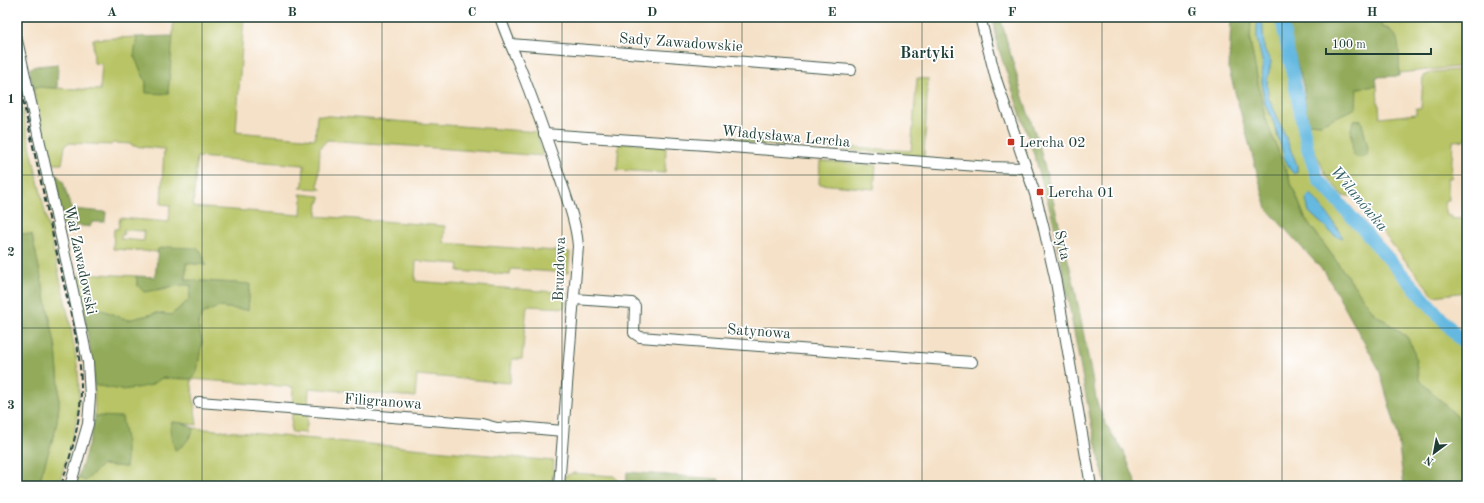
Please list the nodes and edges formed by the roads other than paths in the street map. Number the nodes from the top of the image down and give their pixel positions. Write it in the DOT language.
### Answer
graph roads {
  1 [pos="500,17"];
  2 [pos="980,17"];
  3 [pos="17,40"];
  4 [pos="510,44"];
  5 [pos="851,70"];
  6 [pos="544,134"];
  7 [pos="1026,168"];
  8 [pos="574,299"];
  9 [pos="972,362"];
  10 [pos="199,402"];
  11 [pos="563,431"];
  12 [pos="70,486"];
  13 [pos="559,486"];
  14 [pos="1091,486"];
  1 -- 4 [label="street, Bruzdowa"];
  2 -- 7 [label="street, Syta"];
  3 -- 12 [label="street, Wał Zawadowski"];
  4 -- 5 [label="street, Sady Zawadowskie"];
  4 -- 6 [label="street, Bruzdowa"];
  6 -- 7 [label="street, Władysława Lercha"];
  6 -- 8 [label="street, Bruzdowa"];
  7 -- 14 [label="street, Syta"];
  8 -- 9 [label="street, Satynowa"];
  8 -- 11 [label="street, Bruzdowa"];
  10 -- 11 [label="street, Filigranowa"];
  11 -- 13 [label="street, Bruzdowa"];
}
